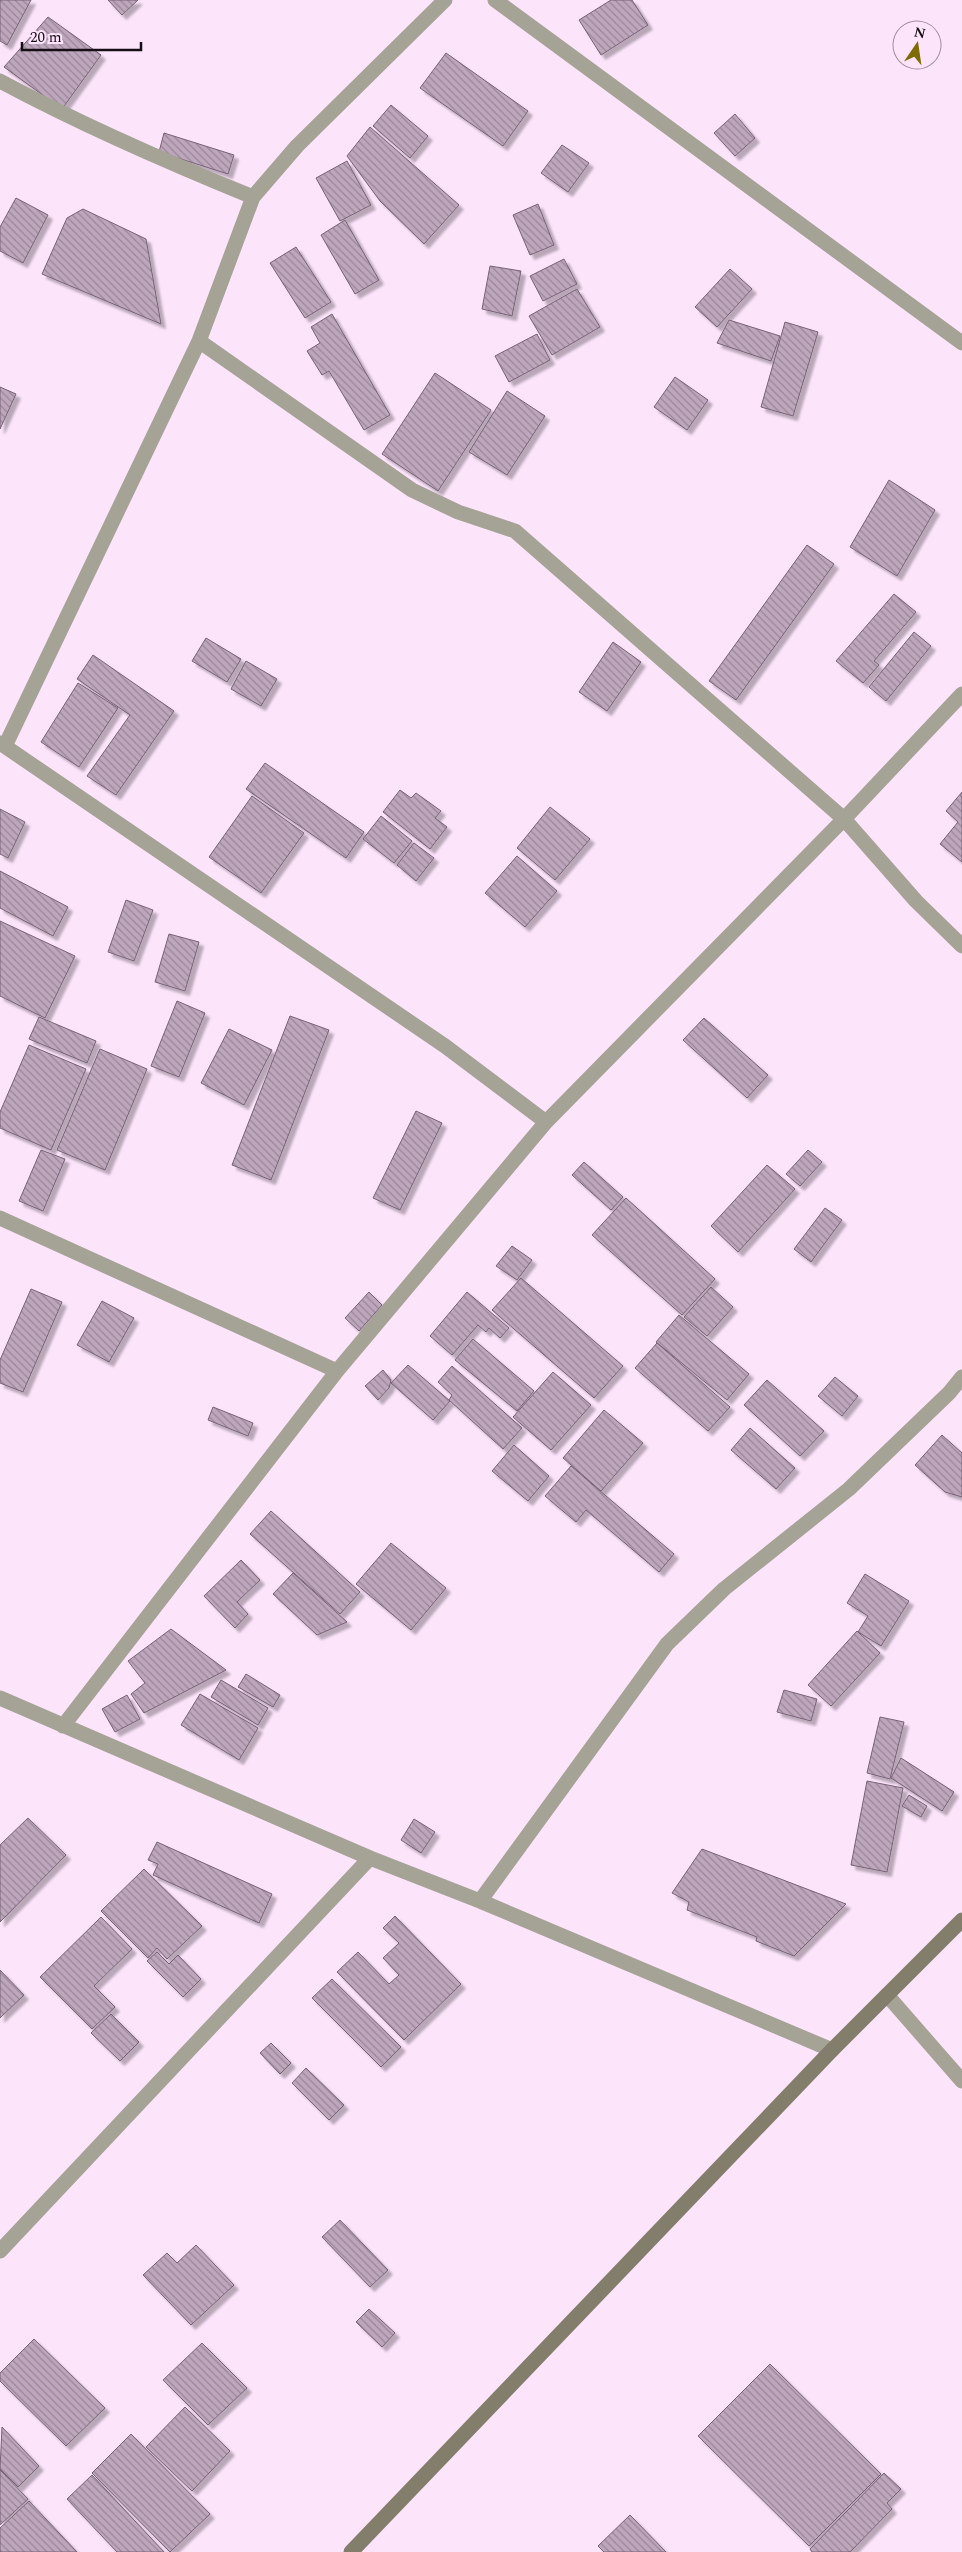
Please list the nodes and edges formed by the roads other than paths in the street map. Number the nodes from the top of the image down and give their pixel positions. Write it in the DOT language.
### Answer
graph roads {
  1 [pos="446,0"];
  2 [pos="495,0"];
  3 [pos="0,81"];
  4 [pos="253,197"];
  5 [pos="199,341"];
  6 [pos="962,343"];
  7 [pos="962,694"];
  8 [pos="3,744"];
  9 [pos="844,820"];
  10 [pos="962,946"];
  11 [pos="546,1122"];
  12 [pos="0,1218"];
  13 [pos="337,1371"];
  14 [pos="962,1377"];
  15 [pos="0,1698"];
  16 [pos="63,1726"];
  17 [pos="370,1858"];
  18 [pos="480,1901"];
  19 [pos="962,1920"];
  20 [pos="887,1995"];
  21 [pos="832,2050"];
  22 [pos="962,2081"];
  23 [pos="0,2251"];
  24 [pos="352,2552"];
  1 -- 4 [label="street"];
  2 -- 6 [label="street"];
  3 -- 4 [label="street"];
  4 -- 5 [label="street"];
  5 -- 8 [label="street"];
  5 -- 9 [label="street"];
  7 -- 9 [label="street"];
  8 -- 11 [label="street"];
  9 -- 10 [label="street"];
  9 -- 11 [label="street"];
  11 -- 13 [label="street"];
  12 -- 13 [label="street"];
  13 -- 16 [label="street"];
  14 -- 18 [label="street"];
  15 -- 16 [label="street"];
  16 -- 17 [label="street"];
  17 -- 18 [label="street"];
  17 -- 23 [label="street"];
  18 -- 21 [label="street"];
  19 -- 20 [label="street"];
  20 -- 21 [label="street"];
  20 -- 22 [label="street"];
  21 -- 24 [label="street"];
}
